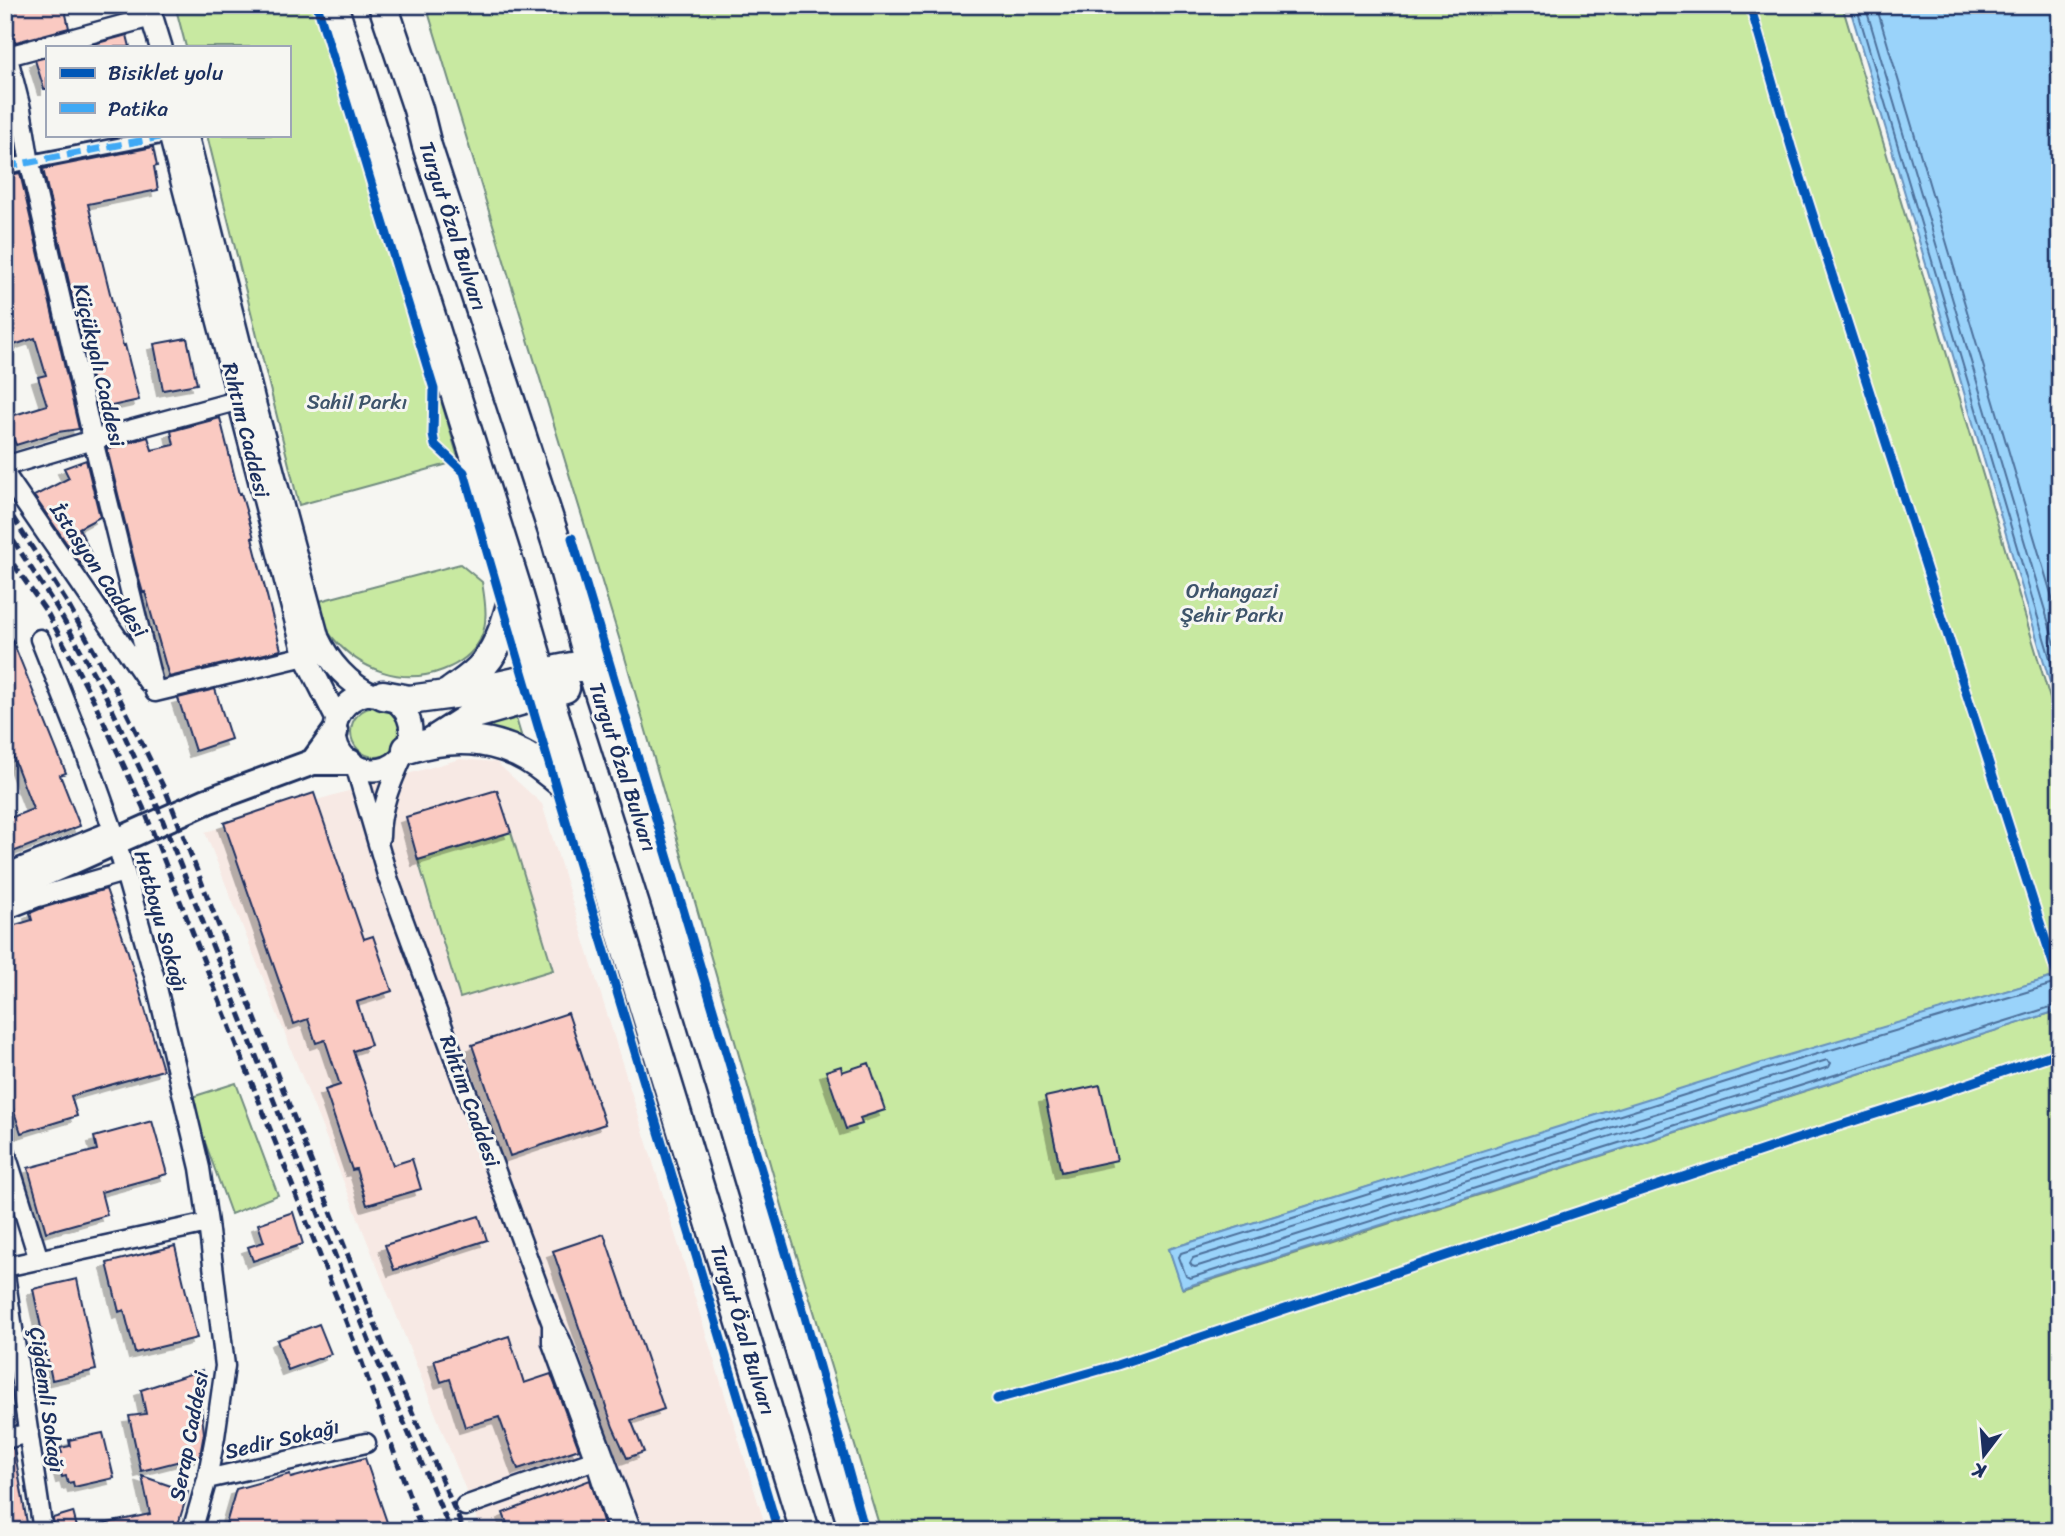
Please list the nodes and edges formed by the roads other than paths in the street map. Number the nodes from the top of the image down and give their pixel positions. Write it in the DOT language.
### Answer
graph roads {
  1 [pos="334,5"];
  2 [pos="383,5"];
  3 [pos="144,10"];
  4 [pos="150,46"];
  5 [pos="161,46"];
  6 [pos="7,51"];
  7 [pos="165,136"];
  8 [pos="170,136"];
  9 [pos="187,136"];
  10 [pos="30,164"];
  11 [pos="5,167"];
  12 [pos="246,398"];
  13 [pos="93,440"];
  14 [pos="5,466"];
  15 [pos="5,474"];
  16 [pos="516,586"];
  17 [pos="40,639"];
  18 [pos="305,656"];
  19 [pos="591,667"];
  20 [pos="545,684"];
  21 [pos="155,692"];
  22 [pos="378,695"];
  23 [pos="446,695"];
  24 [pos="336,725"];
  25 [pos="415,748"];
  26 [pos="313,762"];
  27 [pos="352,763"];
  28 [pos="589,828"];
  29 [pos="118,837"];
  30 [pos="124,872"];
  31 [pos="5,874"];
  32 [pos="388,878"];
  33 [pos="5,891"];
  34 [pos="5,910"];
  35 [pos="5,1150"];
  36 [pos="208,1223"];
  37 [pos="39,1260"];
  38 [pos="5,1267"];
  39 [pos="5,1275"];
  40 [pos="552,1324"];
  41 [pos="29,1433"];
  42 [pos="5,1439"];
  43 [pos="366,1443"];
  44 [pos="596,1460"];
  45 [pos="207,1479"];
  46 [pos="611,1492"];
  47 [pos="465,1506"];
  48 [pos="43,1531"];
  49 [pos="192,1531"];
  50 [pos="618,1531"];
  51 [pos="632,1531"];
  52 [pos="805,1531"];
  53 [pos="854,1531"];
  1 -- 16 [label="highway, Turgut Özal Bulvarı"];
  2 -- 19 [label="highway, Turgut Özal Bulvarı"];
  3 -- 4 [label="street"];
  3 -- 5 [label="street"];
  3 -- 6 [label="street"];
  6 -- 10 [label="street, Küçükyalı Caddesi"];
  7 -- 10 [label="street"];
  8 -- 12 [label="street, Rıhtım Caddesi"];
  9 -- 12 [label="street, Rıhtım Caddesi"];
  10 -- 11 [label="street"];
  10 -- 13 [label="street, Küçükyalı Caddesi"];
  12 -- 13 [label="street"];
  12 -- 18 [label="street, Rıhtım Caddesi"];
  12 -- 22 [label="street, Rıhtım Caddesi"];
  13 -- 14 [label="street"];
  13 -- 21 [label="street, Küçükyalı Caddesi"];
  15 -- 21 [label="street, İstasyon Caddesi"];
  16 -- 20 [label="highway, Turgut Özal Bulvarı"];
  16 -- 23 [label="highway"];
  17 -- 29 [label="street, Hatboyu Sokağı"];
  18 -- 21 [label="street"];
  18 -- 24 [label="street, Rıhtım Caddesi"];
  19 -- 20 [label="highway"];
  19 -- 53 [label="highway, Turgut Özal Bulvarı"];
  20 -- 23 [label="highway"];
  20 -- 25 [label="highway"];
  20 -- 28 [label="highway, Turgut Özal Bulvarı"];
  22 -- 23 [label="highway"];
  22 -- 24 [label="street"];
  22 -- 25 [label="street"];
  24 -- 26 [label="main road"];
  24 -- 27 [label="street"];
  25 -- 27 [label="street"];
  25 -- 28 [label="highway"];
  25 -- 32 [label="street, Rıhtım Caddesi"];
  26 -- 27 [label="main road"];
  26 -- 29 [label="main road"];
  27 -- 32 [label="street, Rıhtım Caddesi"];
  28 -- 52 [label="highway, Turgut Özal Bulvarı"];
  29 -- 30 [label="street, Hatboyu Sokağı"];
  29 -- 31 [label="street"];
  29 -- 33 [label="main road"];
  30 -- 34 [label="street"];
  30 -- 36 [label="street, Hatboyu Sokağı"];
  32 -- 40 [label="street, Rıhtım Caddesi"];
  35 -- 37 [label="street"];
  36 -- 37 [label="street"];
  36 -- 45 [label="street, Serap Caddesi"];
  37 -- 38 [label="street"];
  39 -- 41 [label="street, Çiğdemli Sokağı"];
  40 -- 44 [label="street, Rıhtım Caddesi"];
  40 -- 46 [label="street, Rıhtım Caddesi"];
  41 -- 42 [label="street"];
  41 -- 48 [label="street, Çiğdemli Sokağı"];
  43 -- 45 [label="street, Sedir Sokağı"];
  44 -- 46 [label="street, Rıhtım Caddesi"];
  44 -- 47 [label="street"];
  45 -- 49 [label="street, Serap Caddesi"];
  46 -- 50 [label="street"];
  46 -- 51 [label="street"];
}
